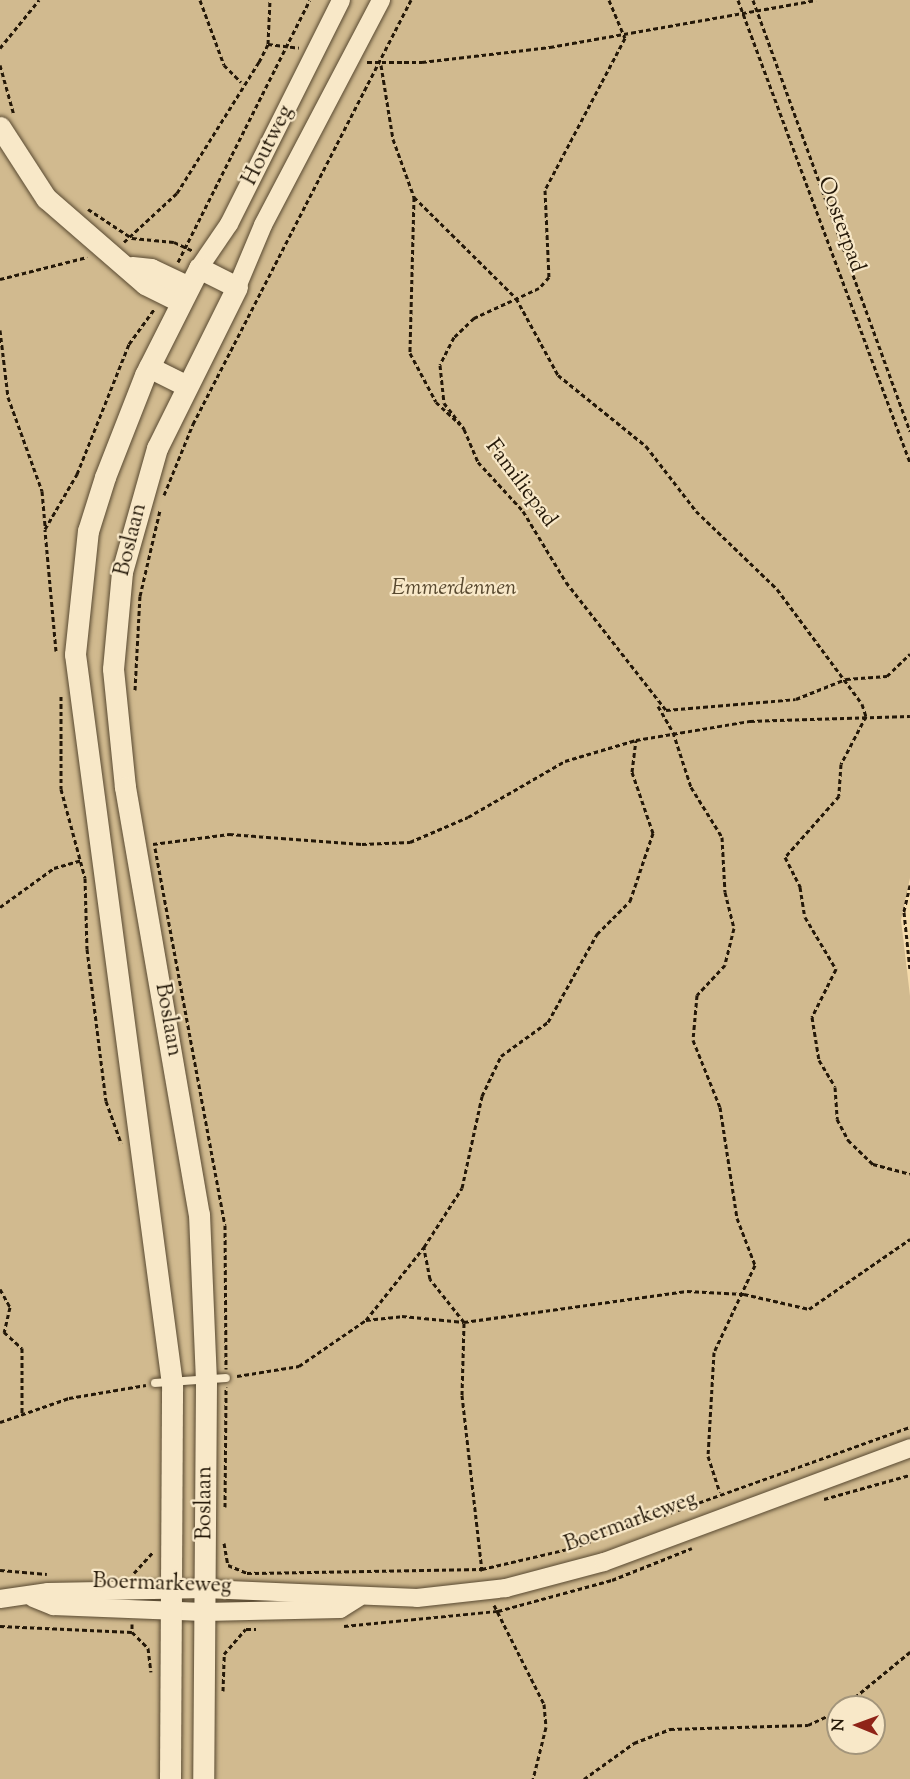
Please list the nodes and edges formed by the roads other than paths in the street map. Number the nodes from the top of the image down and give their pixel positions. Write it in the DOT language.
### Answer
graph roads {
  1 [pos="341,0"];
  2 [pos="381,0"];
  3 [pos="7,123"];
  4 [pos="202,262"];
  5 [pos="240,281"];
  6 [pos="185,295"];
  7 [pos="149,367"];
  8 [pos="187,386"];
  9 [pos="216,1380"];
  10 [pos="163,1384"];
  11 [pos="910,1448"];
  12 [pos="205,1589"];
  13 [pos="359,1597"];
  14 [pos="0,1599"];
  15 [pos="169,1600"];
  16 [pos="204,1612"];
  17 [pos="170,1779"];
  18 [pos="203,1779"];
  1 -- 4 [label="street, Houtweg"];
  2 -- 5 [label="street, Houtweg"];
  3 -- 6 [label="main road"];
  4 -- 5 [label="main road"];
  4 -- 6 [label="main road, Houtweg"];
  5 -- 8 [label="main road, Boslaan"];
  6 -- 7 [label="main road, Boslaan"];
  7 -- 8 [label="main road"];
  7 -- 10 [label="main road, Boslaan"];
  8 -- 9 [label="main road, Boslaan"];
  9 -- 10 [label="lane"];
  9 -- 12 [label="main road, Boslaan"];
  10 -- 15 [label="main road, Boslaan"];
  11 -- 13 [label="street, Boermarkeweg"];
  12 -- 13 [label="street, Boermarkeweg"];
  12 -- 15 [label="street, Boermarkeweg"];
  12 -- 16 [label="main road, Boslaan"];
  13 -- 16 [label="street, Boermarkeweg"];
  14 -- 15 [label="street, Boermarkeweg"];
  15 -- 16 [label="street, Boermarkeweg"];
  15 -- 17 [label="main road, Boslaan"];
  16 -- 18 [label="main road, Boslaan"];
}
